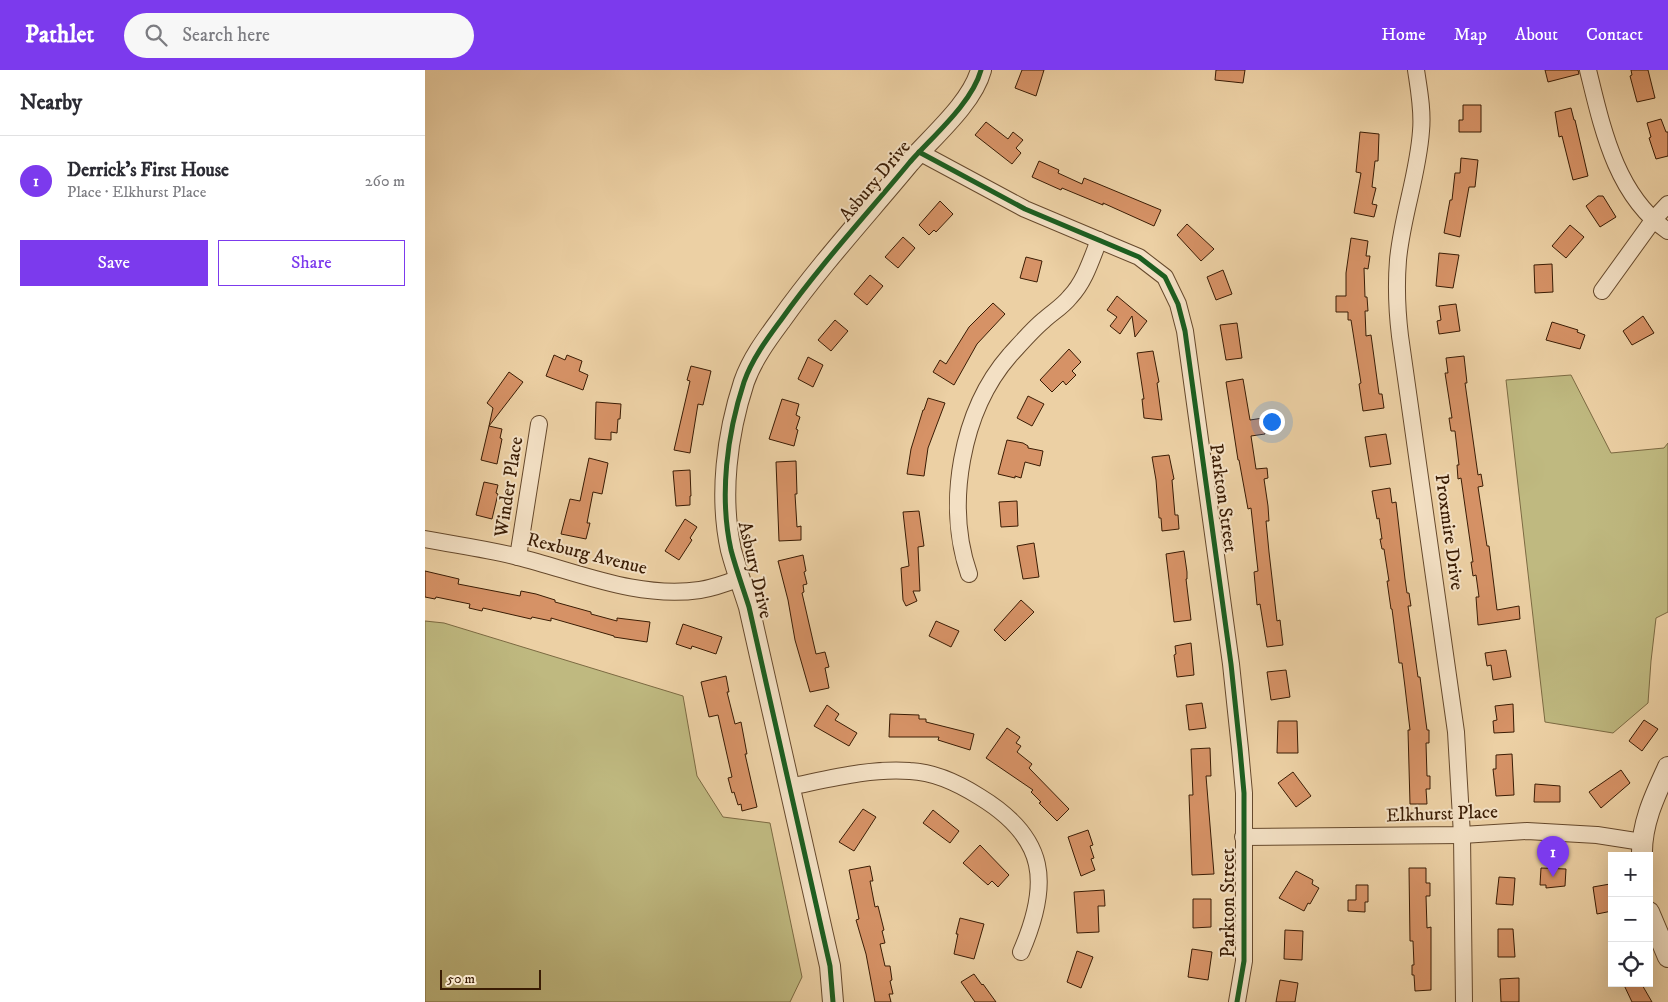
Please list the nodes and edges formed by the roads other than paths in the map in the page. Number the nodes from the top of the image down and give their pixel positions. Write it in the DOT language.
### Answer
graph roads {
  1 [pos="981,70"];
  2 [pos="1416,70"];
  3 [pos="1588,70"];
  4 [pos="919,152"];
  5 [pos="1668,204"];
  6 [pos="1653,219"];
  7 [pos="1668,231"];
  8 [pos="1099,240"];
  9 [pos="1602,291"];
  10 [pos="539,424"];
  11 [pos="425,539"];
  12 [pos="517,557"];
  13 [pos="969,574"];
  14 [pos="740,578"];
  15 [pos="1668,767"];
  16 [pos="789,787"];
  17 [pos="1461,835"];
  18 [pos="1243,838"];
  19 [pos="1642,849"];
  20 [pos="1653,921"];
  21 [pos="1021,952"];
  22 [pos="1668,957"];
  23 [pos="833,1002"];
  24 [pos="1237,1002"];
  25 [pos="1464,1002"];
  1 -- 4 [label="street, Asbury Drive"];
  2 -- 17 [label="street, Proxmire Drive"];
  3 -- 6 [label="street"];
  4 -- 8 [label="street, Parkton Street"];
  4 -- 14 [label="street, Asbury Drive"];
  5 -- 6 [label="street"];
  6 -- 7 [label="street"];
  6 -- 9 [label="street"];
  8 -- 13 [label="street"];
  8 -- 18 [label="street, Parkton Street"];
  10 -- 12 [label="street, Winder Place"];
  11 -- 12 [label="street, Rexburg Avenue"];
  12 -- 14 [label="street, Rexburg Avenue"];
  14 -- 16 [label="street, Asbury Drive"];
  15 -- 19 [label="street"];
  16 -- 21 [label="street"];
  16 -- 23 [label="street, Asbury Drive"];
  17 -- 18 [label="street, Elkhurst Place"];
  17 -- 19 [label="street, Elkhurst Place"];
  17 -- 25 [label="street, Proxmire Drive"];
  18 -- 24 [label="street, Parkton Street"];
  20 -- 22 [label="street"];
}
